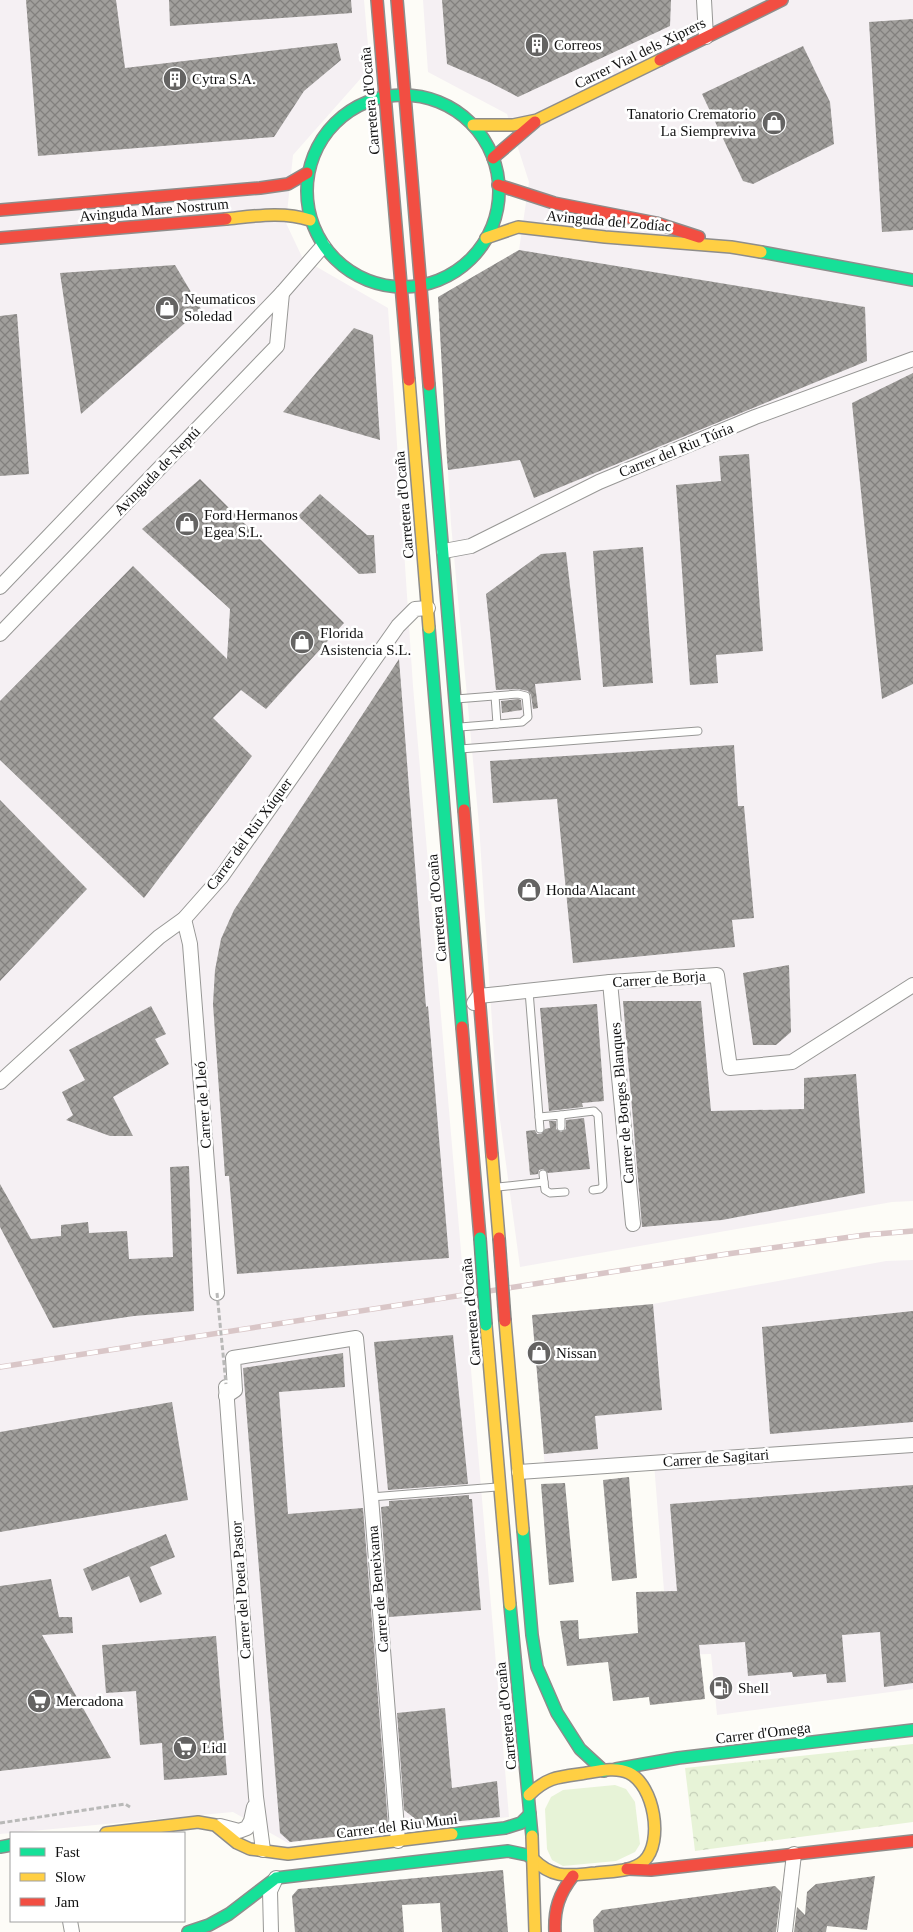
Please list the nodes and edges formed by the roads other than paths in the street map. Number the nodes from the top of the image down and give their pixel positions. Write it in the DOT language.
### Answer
graph roads {
  1 [pos="377,0"];
  2 [pos="397,0"];
  3 [pos="704,0"];
  4 [pos="782,0"];
  5 [pos="706,37"];
  6 [pos="406,98"];
  7 [pos="385,100"];
  8 [pos="537,120"];
  9 [pos="473,124"];
  10 [pos="493,158"];
  11 [pos="307,173"];
  12 [pos="498,185"];
  13 [pos="0,210"];
  14 [pos="310,220"];
  15 [pos="0,238"];
  16 [pos="486,238"];
  17 [pos="323,246"];
  18 [pos="731,247"];
  19 [pos="913,280"];
  20 [pos="420,284"];
  21 [pos="401,286"];
  22 [pos="282,293"];
  23 [pos="913,359"];
  24 [pos="444,551"];
  25 [pos="0,587"];
  26 [pos="428,608"];
  27 [pos="0,634"];
  28 [pos="495,696"];
  29 [pos="456,699"];
  30 [pos="497,724"];
  31 [pos="458,727"];
  32 [pos="698,730"];
  33 [pos="460,749"];
  34 [pos="184,919"];
  35 [pos="610,982"];
  36 [pos="913,985"];
  37 [pos="529,991"];
  38 [pos="479,996"];
  39 [pos="461,1016"];
  40 [pos="0,1082"];
  41 [pos="561,1115"];
  42 [pos="539,1117"];
  43 [pos="562,1127"];
  44 [pos="540,1129"];
  45 [pos="495,1187"];
  46 [pos="594,1190"];
  47 [pos="565,1192"];
  48 [pos="633,1224"];
  49 [pos="217,1293"];
  50 [pos="226,1390"];
  51 [pos="913,1445"];
  52 [pos="519,1472"];
  53 [pos="500,1487"];
  54 [pos="371,1497"];
  55 [pos="913,1730"];
  56 [pos="616,1769"];
  57 [pos="604,1771"];
  58 [pos="529,1795"];
  59 [pos="256,1797"];
  60 [pos="530,1814"];
  61 [pos="215,1825"];
  62 [pos="114,1832"];
  63 [pos="398,1841"];
  64 [pos="913,1841"];
  65 [pos="794,1854"];
  66 [pos="534,1859"];
  67 [pos="267,1865"];
  68 [pos="627,1869"];
  69 [pos="573,1876"];
  70 [pos="188,1932"];
  71 [pos="271,1932"];
  72 [pos="535,1932"];
  73 [pos="555,1932"];
  74 [pos="785,1932"];
  1 -- 7 [label="main road, Carretera d'Ocaña"];
  2 -- 6 [label="main road"];
  3 -- 5 [label="street"];
  4 -- 5 [label="main road, Carrer Vial dels Xiprers"];
  5 -- 8 [label="main road, Carrer Vial dels Xiprers"];
  6 -- 7 [label="main road"];
  6 -- 9 [label="main road"];
  6 -- 20 [label="main road"];
  7 -- 11 [label="main road"];
  7 -- 21 [label="main road, Carretera d'Ocaña"];
  8 -- 9 [label="main road, Carrer Vial dels Xiprers"];
  8 -- 10 [label="main road, Carrer Vial dels Xiprers"];
  9 -- 10 [label="main road"];
  10 -- 12 [label="main road"];
  11 -- 13 [label="main road, Avinguda Mare Nostrum"];
  11 -- 14 [label="main road"];
  12 -- 16 [label="main road"];
  12 -- 18 [label="main road, Avinguda del Zodíac"];
  14 -- 15 [label="main road, Avinguda Mare Nostrum"];
  14 -- 17 [label="main road"];
  16 -- 18 [label="main road, Avinguda del Zodíac"];
  16 -- 20 [label="main road"];
  17 -- 21 [label="main road"];
  17 -- 22 [label="street"];
  18 -- 19 [label="main road, Avinguda del Zodíac"];
  20 -- 21 [label="main road"];
  20 -- 24 [label="main road"];
  21 -- 26 [label="main road, Carretera d'Ocaña"];
  22 -- 25 [label="street"];
  22 -- 27 [label="street, Avinguda de Neptú"];
  23 -- 24 [label="street, Carrer del Riu Túria"];
  24 -- 29 [label="main road"];
  26 -- 34 [label="street, Carrer del Riu Xúquer"];
  26 -- 39 [label="main road, Carretera d'Ocaña"];
  28 -- 29 [label="lane"];
  28 -- 30 [label="lane"];
  28 -- 30 [label="lane"];
  29 -- 31 [label="main road"];
  30 -- 31 [label="lane"];
  31 -- 33 [label="main road"];
  32 -- 33 [label="lane"];
  33 -- 38 [label="main road"];
  34 -- 40 [label="street, Carrer del Riu Xúquer"];
  34 -- 49 [label="street, Carrer de Lleó"];
  35 -- 36 [label="street, Carrer de Borja"];
  35 -- 37 [label="street, Carrer de Borja"];
  35 -- 48 [label="street, Carrer de Borges Blanques"];
  37 -- 38 [label="street, Carrer de Borja"];
  37 -- 42 [label="lane"];
  38 -- 39 [label="street"];
  38 -- 45 [label="main road"];
  39 -- 53 [label="main road, Carretera d'Ocaña, bridge"];
  41 -- 42 [label="lane"];
  41 -- 43 [label="lane"];
  41 -- 46 [label="lane"];
  42 -- 44 [label="lane"];
  45 -- 47 [label="lane"];
  45 -- 52 [label="main road, bridge"];
  50 -- 54 [label="street, Carrer de Beneixama"];
  50 -- 59 [label="street, Carrer del Poeta Pastor"];
  51 -- 52 [label="street, Carrer de Sagitari"];
  52 -- 57 [label="main road"];
  53 -- 54 [label="lane"];
  53 -- 58 [label="main road, Carretera d'Ocaña"];
  54 -- 63 [label="street, Carrer de Beneixama"];
  55 -- 56 [label="main road, Carrer d'Omega"];
  56 -- 57 [label="main road, Carrer d'Omega"];
  56 -- 68 [label="main road"];
  57 -- 58 [label="main road, Carrer d'Omega"];
  58 -- 60 [label="main road, Carretera d'Ocaña"];
  59 -- 61 [label="street, Carrer del Poeta Pastor"];
  59 -- 67 [label="street, Carrer del Poeta Pastor"];
  60 -- 63 [label="main road, Carrer del Riu Muni"];
  60 -- 66 [label="main road"];
  61 -- 62 [label="main road"];
  61 -- 67 [label="main road, Carrer del Riu Muni"];
  63 -- 67 [label="main road, Carrer del Riu Muni"];
  64 -- 65 [label="main road"];
  65 -- 68 [label="main road"];
  65 -- 74 [label="street"];
  66 -- 67 [label="main road"];
  66 -- 69 [label="main road"];
  66 -- 72 [label="main road"];
  67 -- 70 [label="main road"];
  67 -- 71 [label="street, Carrer del Poeta Pastor"];
  68 -- 69 [label="main road"];
  69 -- 73 [label="main road"];
}
